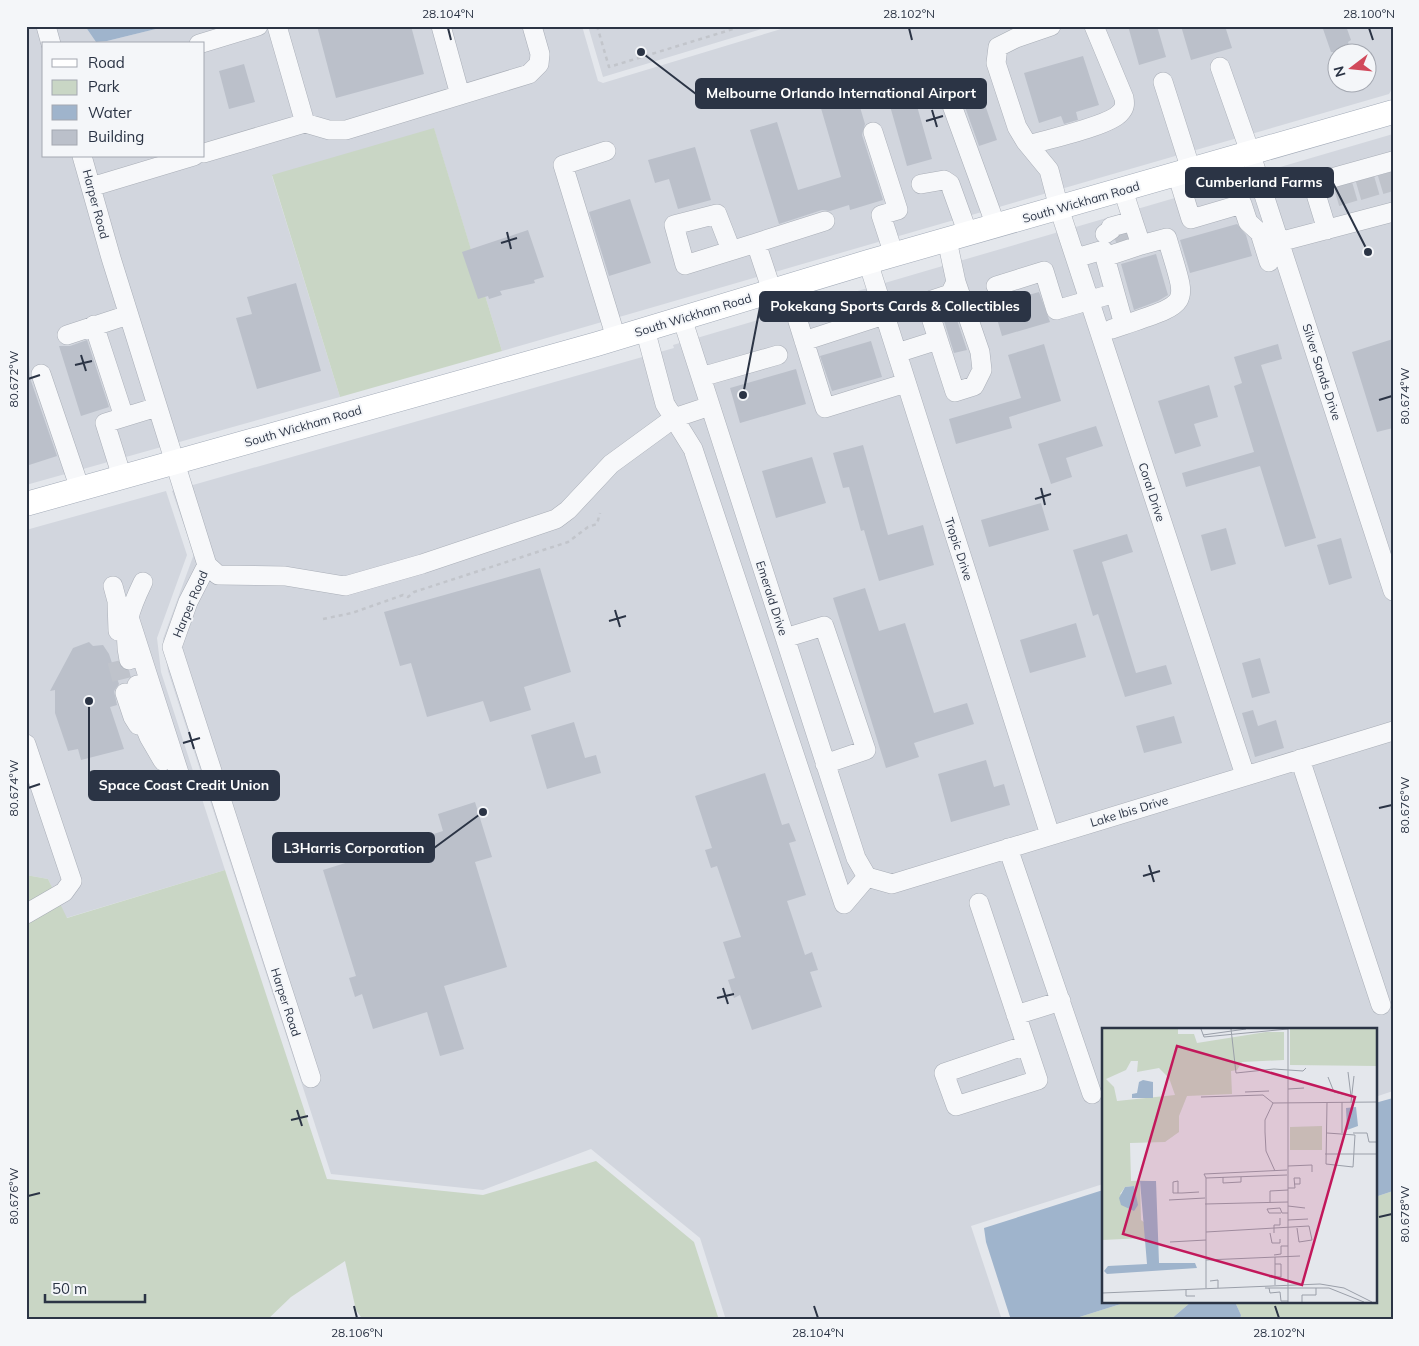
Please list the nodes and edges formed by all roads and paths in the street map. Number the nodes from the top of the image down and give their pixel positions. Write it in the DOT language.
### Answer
graph roads {
  1 [pos="46,26"];
  2 [pos="258,26"];
  3 [pos="277,26"];
  4 [pos="441,26"];
  5 [pos="532,26"];
  6 [pos="597,26"];
  7 [pos="744,26"];
  8 [pos="1051,26"];
  9 [pos="1094,26"];
  10 [pos="50,42"];
  11 [pos="205,42"];
  12 [pos="1220,66"];
  13 [pos="1163,82"];
  14 [pos="946,89"];
  15 [pos="460,95"];
  16 [pos="1393,112"];
  17 [pos="305,123"];
  18 [pos="873,132"];
  19 [pos="1029,145"];
  20 [pos="606,151"];
  21 [pos="1250,152"];
  22 [pos="205,154"];
  23 [pos="83,158"];
  24 [pos="187,158"];
  25 [pos="1388,166"];
  26 [pos="1184,172"];
  27 [pos="921,184"];
  28 [pos="91,187"];
  29 [pos="1123,190"];
  30 [pos="1060,208"];
  31 [pos="1380,211"];
  32 [pos="825,221"];
  33 [pos="996,226"];
  34 [pos="1327,230"];
  35 [pos="1272,234"];
  36 [pos="958,237"];
  37 [pos="1118,240"];
  38 [pos="756,243"];
  39 [pos="730,250"];
  40 [pos="894,255"];
  41 [pos="1076,258"];
  42 [pos="868,262"];
  43 [pos="1269,262"];
  44 [pos="956,282"];
  45 [pos="996,286"];
  46 [pos="780,289"];
  47 [pos="1115,293"];
  48 [pos="1090,300"];
  49 [pos="128,314"];
  50 [pos="884,315"];
  51 [pos="682,318"];
  52 [pos="94,325"];
  53 [pos="1124,325"];
  54 [pos="645,329"];
  55 [pos="1100,333"];
  56 [pos="66,335"];
  57 [pos="616,338"];
  58 [pos="804,340"];
  59 [pos="938,340"];
  60 [pos="897,353"];
  61 [pos="778,355"];
  62 [pos="41,374"];
  63 [pos="701,377"];
  64 [pos="906,383"];
  65 [pos="710,406"];
  66 [pos="157,407"];
  67 [pos="124,418"];
  68 [pos="674,418"];
  69 [pos="174,462"];
  70 [pos="114,479"];
  71 [pos="80,489"];
  72 [pos="26,504"];
  73 [pos="600,513"];
  74 [pos="206,565"];
  75 [pos="143,582"];
  76 [pos="113,586"];
  77 [pos="1393,591"];
  78 [pos="323,619"];
  79 [pos="125,622"];
  80 [pos="785,638"];
  81 [pos="126,659"];
  82 [pos="134,687"];
  83 [pos="808,712"];
  84 [pos="782,721"];
  85 [pos="1393,731"];
  86 [pos="26,744"];
  87 [pos="1300,759"];
  88 [pos="163,761"];
  89 [pos="825,764"];
  90 [pos="1245,776"];
  91 [pos="176,781"];
  92 [pos="1050,835"];
  93 [pos="1008,848"];
  94 [pos="867,877"];
  95 [pos="979,903"];
  96 [pos="26,914"];
  97 [pos="1060,1001"];
  98 [pos="1381,1005"];
  99 [pos="1016,1015"];
  100 [pos="1026,1045"];
  101 [pos="311,1078"];
  102 [pos="1092,1094"];
  1 -- 10 [label="street"];
  2 -- 11 [label="street"];
  3 -- 17 [label="street"];
  4 -- 15 [label="street"];
  5 -- 15 [label="street"];
  6 -- 7 [label="path"];
  8 -- 19 [label="street, Coral Drive"];
  9 -- 19 [label="street"];
  12 -- 21 [label="street, Silver Sands Drive"];
  13 -- 26 [label="street"];
  14 -- 33 [label="street"];
  15 -- 17 [label="street"];
  16 -- 21 [label="main road, South Wickham Road"];
  17 -- 22 [label="street"];
  18 -- 40 [label="street"];
  19 -- 30 [label="street, Coral Drive"];
  20 -- 57 [label="street"];
  21 -- 26 [label="main road, South Wickham Road"];
  21 -- 35 [label="street, Silver Sands Drive"];
  23 -- 28 [label="street, Harper Road"];
  24 -- 28 [label="street"];
  25 -- 34 [label="street"];
  26 -- 29 [label="main road, South Wickham Road"];
  26 -- 35 [label="street"];
  27 -- 36 [label="street"];
  28 -- 49 [label="street, Harper Road"];
  29 -- 30 [label="main road, South Wickham Road"];
  29 -- 37 [label="street"];
  30 -- 33 [label="main road, South Wickham Road"];
  30 -- 41 [label="street, Coral Drive"];
  31 -- 34 [label="street"];
  32 -- 38 [label="street"];
  33 -- 36 [label="main road, South Wickham Road"];
  34 -- 35 [label="street"];
  35 -- 43 [label="street"];
  35 -- 77 [label="street, Silver Sands Drive"];
  36 -- 40 [label="main road, South Wickham Road"];
  36 -- 44 [label="street"];
  37 -- 41 [label="street"];
  37 -- 47 [label="street"];
  37 -- 53 [label="street"];
  38 -- 39 [label="street"];
  38 -- 46 [label="street"];
  40 -- 42 [label="main road, South Wickham Road"];
  41 -- 48 [label="street, Coral Drive"];
  42 -- 46 [label="main road, South Wickham Road"];
  42 -- 50 [label="street, Tropic Drive"];
  44 -- 59 [label="street"];
  44 -- 59 [label="street"];
  45 -- 48 [label="street"];
  46 -- 51 [label="main road, South Wickham Road"];
  46 -- 58 [label="street"];
  47 -- 48 [label="street"];
  47 -- 53 [label="street"];
  48 -- 55 [label="street, Coral Drive"];
  49 -- 52 [label="street"];
  49 -- 66 [label="street, Harper Road"];
  50 -- 58 [label="street"];
  50 -- 60 [label="street, Tropic Drive"];
  51 -- 54 [label="main road, South Wickham Road"];
  51 -- 63 [label="street, Emerald Drive"];
  52 -- 56 [label="street"];
  52 -- 67 [label="street"];
  53 -- 55 [label="street"];
  54 -- 57 [label="main road, South Wickham Road"];
  54 -- 68 [label="street"];
  55 -- 90 [label="street, Coral Drive"];
  57 -- 69 [label="main road, South Wickham Road"];
  58 -- 64 [label="street"];
  59 -- 60 [label="street"];
  60 -- 64 [label="street, Tropic Drive"];
  61 -- 63 [label="street"];
  62 -- 71 [label="street"];
  63 -- 65 [label="street, Emerald Drive"];
  64 -- 92 [label="street, Tropic Drive"];
  65 -- 68 [label="street"];
  65 -- 80 [label="street, Emerald Drive"];
  66 -- 67 [label="street"];
  66 -- 69 [label="street, Harper Road"];
  67 -- 70 [label="street"];
  68 -- 74 [label="street"];
  68 -- 84 [label="street"];
  69 -- 70 [label="main road, South Wickham Road"];
  69 -- 74 [label="street, Harper Road"];
  70 -- 71 [label="main road, South Wickham Road"];
  71 -- 72 [label="main road, South Wickham Road"];
  73 -- 78 [label="path"];
  74 -- 101 [label="street, Harper Road"];
  75 -- 79 [label="street"];
  76 -- 79 [label="street"];
  79 -- 81 [label="street"];
  79 -- 91 [label="street"];
  80 -- 83 [label="street, Emerald Drive"];
  80 -- 89 [label="street"];
  82 -- 88 [label="street"];
  82 -- 88 [label="street"];
  82 -- 91 [label="street"];
  83 -- 84 [label="street"];
  83 -- 89 [label="street, Emerald Drive"];
  84 -- 94 [label="street"];
  85 -- 87 [label="street, Lake Ibis Drive"];
  86 -- 96 [label="street"];
  87 -- 90 [label="street, Lake Ibis Drive"];
  87 -- 98 [label="street"];
  88 -- 91 [label="street"];
  89 -- 94 [label="street, Emerald Drive"];
  90 -- 92 [label="street, Lake Ibis Drive"];
  92 -- 93 [label="street, Lake Ibis Drive"];
  93 -- 94 [label="street, Lake Ibis Drive"];
  93 -- 97 [label="street"];
  95 -- 99 [label="street"];
  97 -- 99 [label="street"];
  97 -- 102 [label="street"];
  99 -- 100 [label="street"];
  100 -- 100 [label="street"];
}
